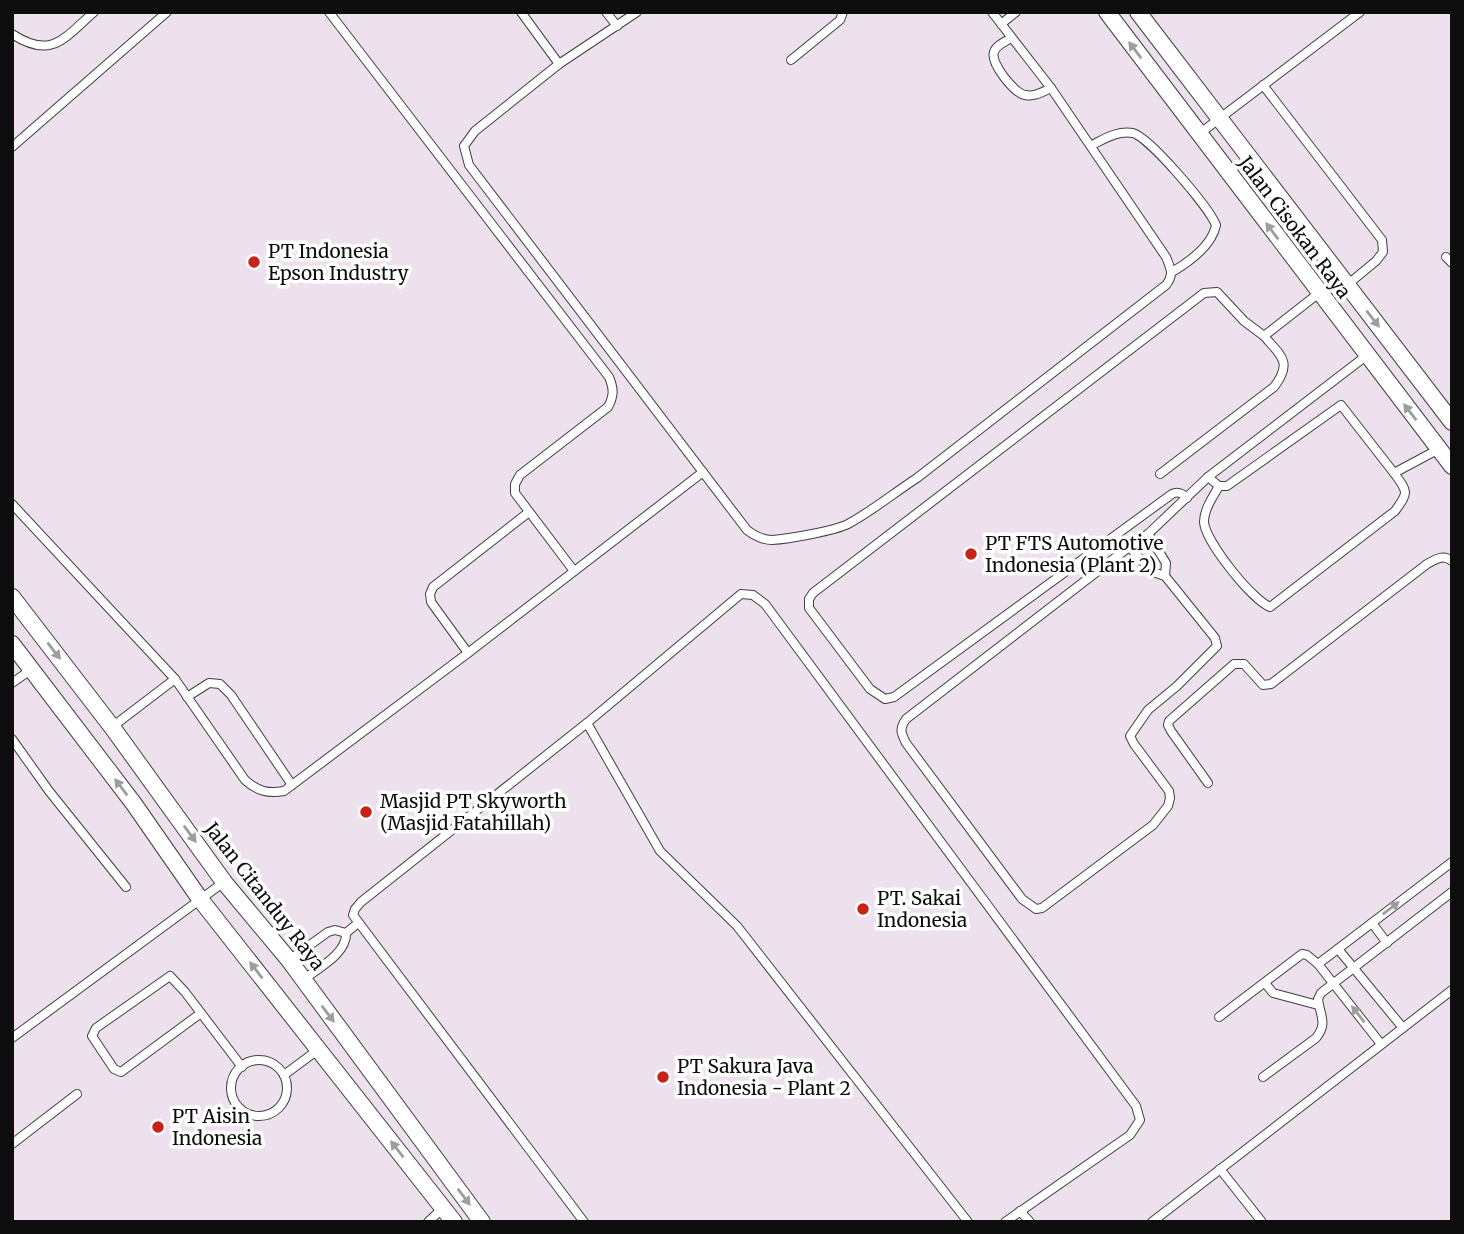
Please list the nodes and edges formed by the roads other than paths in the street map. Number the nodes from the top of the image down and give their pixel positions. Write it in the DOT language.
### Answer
graph roads {
  1 [pos="94,12"];
  2 [pos="167,12"];
  3 [pos="329,12"];
  4 [pos="521,12"];
  5 [pos="606,12"];
  6 [pos="637,12"];
  7 [pos="843,12"];
  8 [pos="992,12"];
  9 [pos="1016,12"];
  10 [pos="1107,12"];
  11 [pos="1139,12"];
  12 [pos="1360,12"];
  13 [pos="1001,24"];
  14 [pos="617,26"];
  15 [pos="12,34"];
  16 [pos="1011,38"];
  17 [pos="791,60"];
  18 [pos="559,64"];
  19 [pos="1264,85"];
  20 [pos="1051,88"];
  21 [pos="1219,120"];
  22 [pos="1199,134"];
  23 [pos="1092,145"];
  24 [pos="12,147"];
  25 [pos="1172,272"];
  26 [pos="1347,285"];
  27 [pos="1320,293"];
  28 [pos="1264,336"];
  29 [pos="1366,356"];
  30 [pos="1452,422"];
  31 [pos="1439,449"];
  32 [pos="1452,466"];
  33 [pos="703,472"];
  34 [pos="1160,474"];
  35 [pos="1394,474"];
  36 [pos="1208,477"];
  37 [pos="1219,486"];
  38 [pos="1186,498"];
  39 [pos="12,504"];
  40 [pos="529,512"];
  41 [pos="1148,534"];
  42 [pos="1129,547"];
  43 [pos="1452,561"];
  44 [pos="574,571"];
  45 [pos="1165,576"];
  46 [pos="12,597"];
  47 [pos="12,644"];
  48 [pos="468,653"];
  49 [pos="32,669"];
  50 [pos="174,679"];
  51 [pos="12,683"];
  52 [pos="187,698"];
  53 [pos="587,723"];
  54 [pos="112,727"];
  55 [pos="12,740"];
  56 [pos="1208,783"];
  57 [pos="292,785"];
  58 [pos="1452,862"];
  59 [pos="224,882"];
  60 [pos="126,887"];
  61 [pos="1452,892"];
  62 [pos="200,899"];
  63 [pos="358,923"];
  64 [pos="1372,923"];
  65 [pos="346,933"];
  66 [pos="1387,943"];
  67 [pos="1338,950"];
  68 [pos="289,960"];
  69 [pos="1318,964"];
  70 [pos="1353,970"];
  71 [pos="303,980"];
  72 [pos="1265,983"];
  73 [pos="1334,984"];
  74 [pos="1452,990"];
  75 [pos="1318,1005"];
  76 [pos="201,1013"];
  77 [pos="1219,1017"];
  78 [pos="1403,1028"];
  79 [pos="12,1038"];
  80 [pos="1381,1044"];
  81 [pos="319,1049"];
  82 [pos="242,1068"];
  83 [pos="284,1075"];
  84 [pos="1263,1077"];
  85 [pos="77,1094"];
  86 [pos="12,1144"];
  87 [pos="1220,1169"];
  88 [pos="443,1208"];
  89 [pos="1020,1211"];
  90 [pos="428,1222"];
  91 [pos="454,1222"];
  92 [pos="482,1222"];
  93 [pos="584,1222"];
  94 [pos="968,1222"];
  95 [pos="1004,1222"];
  96 [pos="1030,1222"];
  97 [pos="1152,1222"];
  98 [pos="1262,1222"];
  1 -- 15 [label="lane"];
  2 -- 24 [label="lane"];
  3 -- 40 [label="lane"];
  4 -- 18 [label="lane"];
  5 -- 14 [label="lane"];
  6 -- 14 [label="lane"];
  7 -- 17 [label="lane"];
  8 -- 13 [label="lane"];
  9 -- 13 [label="lane"];
  22 -- 10 [label="street, Jalan Cisokan Raya, one-way"];
  11 -- 21 [label="street, Jalan Cisokan Raya"];
  12 -- 19 [label="lane"];
  13 -- 16 [label="lane"];
  14 -- 18 [label="lane"];
  16 -- 20 [label="lane"];
  16 -- 20 [label="lane"];
  18 -- 33 [label="lane"];
  19 -- 21 [label="lane"];
  19 -- 26 [label="lane"];
  20 -- 23 [label="lane"];
  21 -- 22 [label="lane"];
  21 -- 26 [label="street, Jalan Cisokan Raya"];
  27 -- 22 [label="street, Jalan Cisokan Raya, one-way"];
  23 -- 25 [label="lane"];
  23 -- 25 [label="lane"];
  25 -- 33 [label="lane"];
  26 -- 30 [label="street, Jalan Cisokan Raya, one-way"];
  27 -- 28 [label="lane"];
  27 -- 29 [label="street, Jalan Cisokan Raya"];
  28 -- 34 [label="lane"];
  28 -- 38 [label="lane"];
  31 -- 29 [label="street, Jalan Cisokan Raya, one-way"];
  29 -- 36 [label="lane"];
  31 -- 32 [label="street, Jalan Cisokan Raya"];
  31 -- 35 [label="lane"];
  33 -- 44 [label="lane"];
  35 -- 37 [label="lane"];
  35 -- 37 [label="lane"];
  36 -- 37 [label="lane"];
  36 -- 38 [label="lane"];
  38 -- 41 [label="lane"];
  39 -- 50 [label="lane"];
  40 -- 44 [label="lane"];
  40 -- 48 [label="lane"];
  41 -- 42 [label="lane"];
  41 -- 45 [label="lane"];
  42 -- 45 [label="lane"];
  42 -- 45 [label="lane"];
  43 -- 56 [label="lane"];
  44 -- 48 [label="lane"];
  46 -- 54 [label="street, Jalan Citanduy Raya, one-way"];
  47 -- 49 [label="street"];
  48 -- 57 [label="lane"];
  49 -- 51 [label="lane"];
  62 -- 49 [label="street, one-way"];
  50 -- 52 [label="lane"];
  50 -- 54 [label="lane"];
  52 -- 57 [label="lane"];
  52 -- 57 [label="lane"];
  53 -- 63 [label="lane"];
  53 -- 89 [label="lane"];
  53 -- 94 [label="lane"];
  54 -- 59 [label="street, Jalan Citanduy Raya, one-way"];
  55 -- 60 [label="lane"];
  64 -- 58 [label="lane, one-way"];
  59 -- 62 [label="lane"];
  59 -- 68 [label="street, Jalan Citanduy Raya"];
  61 -- 66 [label="lane"];
  62 -- 79 [label="lane"];
  81 -- 62 [label="street, one-way"];
  63 -- 65 [label="lane"];
  63 -- 93 [label="lane"];
  64 -- 66 [label="lane"];
  64 -- 67 [label="lane"];
  65 -- 68 [label="lane"];
  65 -- 71 [label="lane"];
  66 -- 70 [label="lane"];
  67 -- 69 [label="lane"];
  67 -- 70 [label="lane"];
  68 -- 71 [label="street, Jalan Citanduy Raya"];
  69 -- 72 [label="lane"];
  69 -- 73 [label="lane"];
  70 -- 73 [label="lane"];
  70 -- 78 [label="lane"];
  71 -- 92 [label="street, Jalan Citanduy Raya, one-way"];
  72 -- 75 [label="lane"];
  72 -- 77 [label="lane"];
  73 -- 75 [label="lane"];
  80 -- 73 [label="lane, one-way"];
  74 -- 78 [label="lane"];
  75 -- 84 [label="lane"];
  76 -- 76 [label="lane"];
  76 -- 82 [label="lane"];
  78 -- 80 [label="lane"];
  80 -- 87 [label="lane"];
  81 -- 83 [label="lane"];
  88 -- 81 [label="street, one-way"];
  82 -- 83 [label="lane"];
  82 -- 83 [label="lane"];
  85 -- 86 [label="lane"];
  87 -- 97 [label="lane"];
  87 -- 98 [label="lane"];
  88 -- 90 [label="lane"];
  88 -- 91 [label="street"];
  89 -- 95 [label="lane"];
  89 -- 96 [label="lane"];
}
